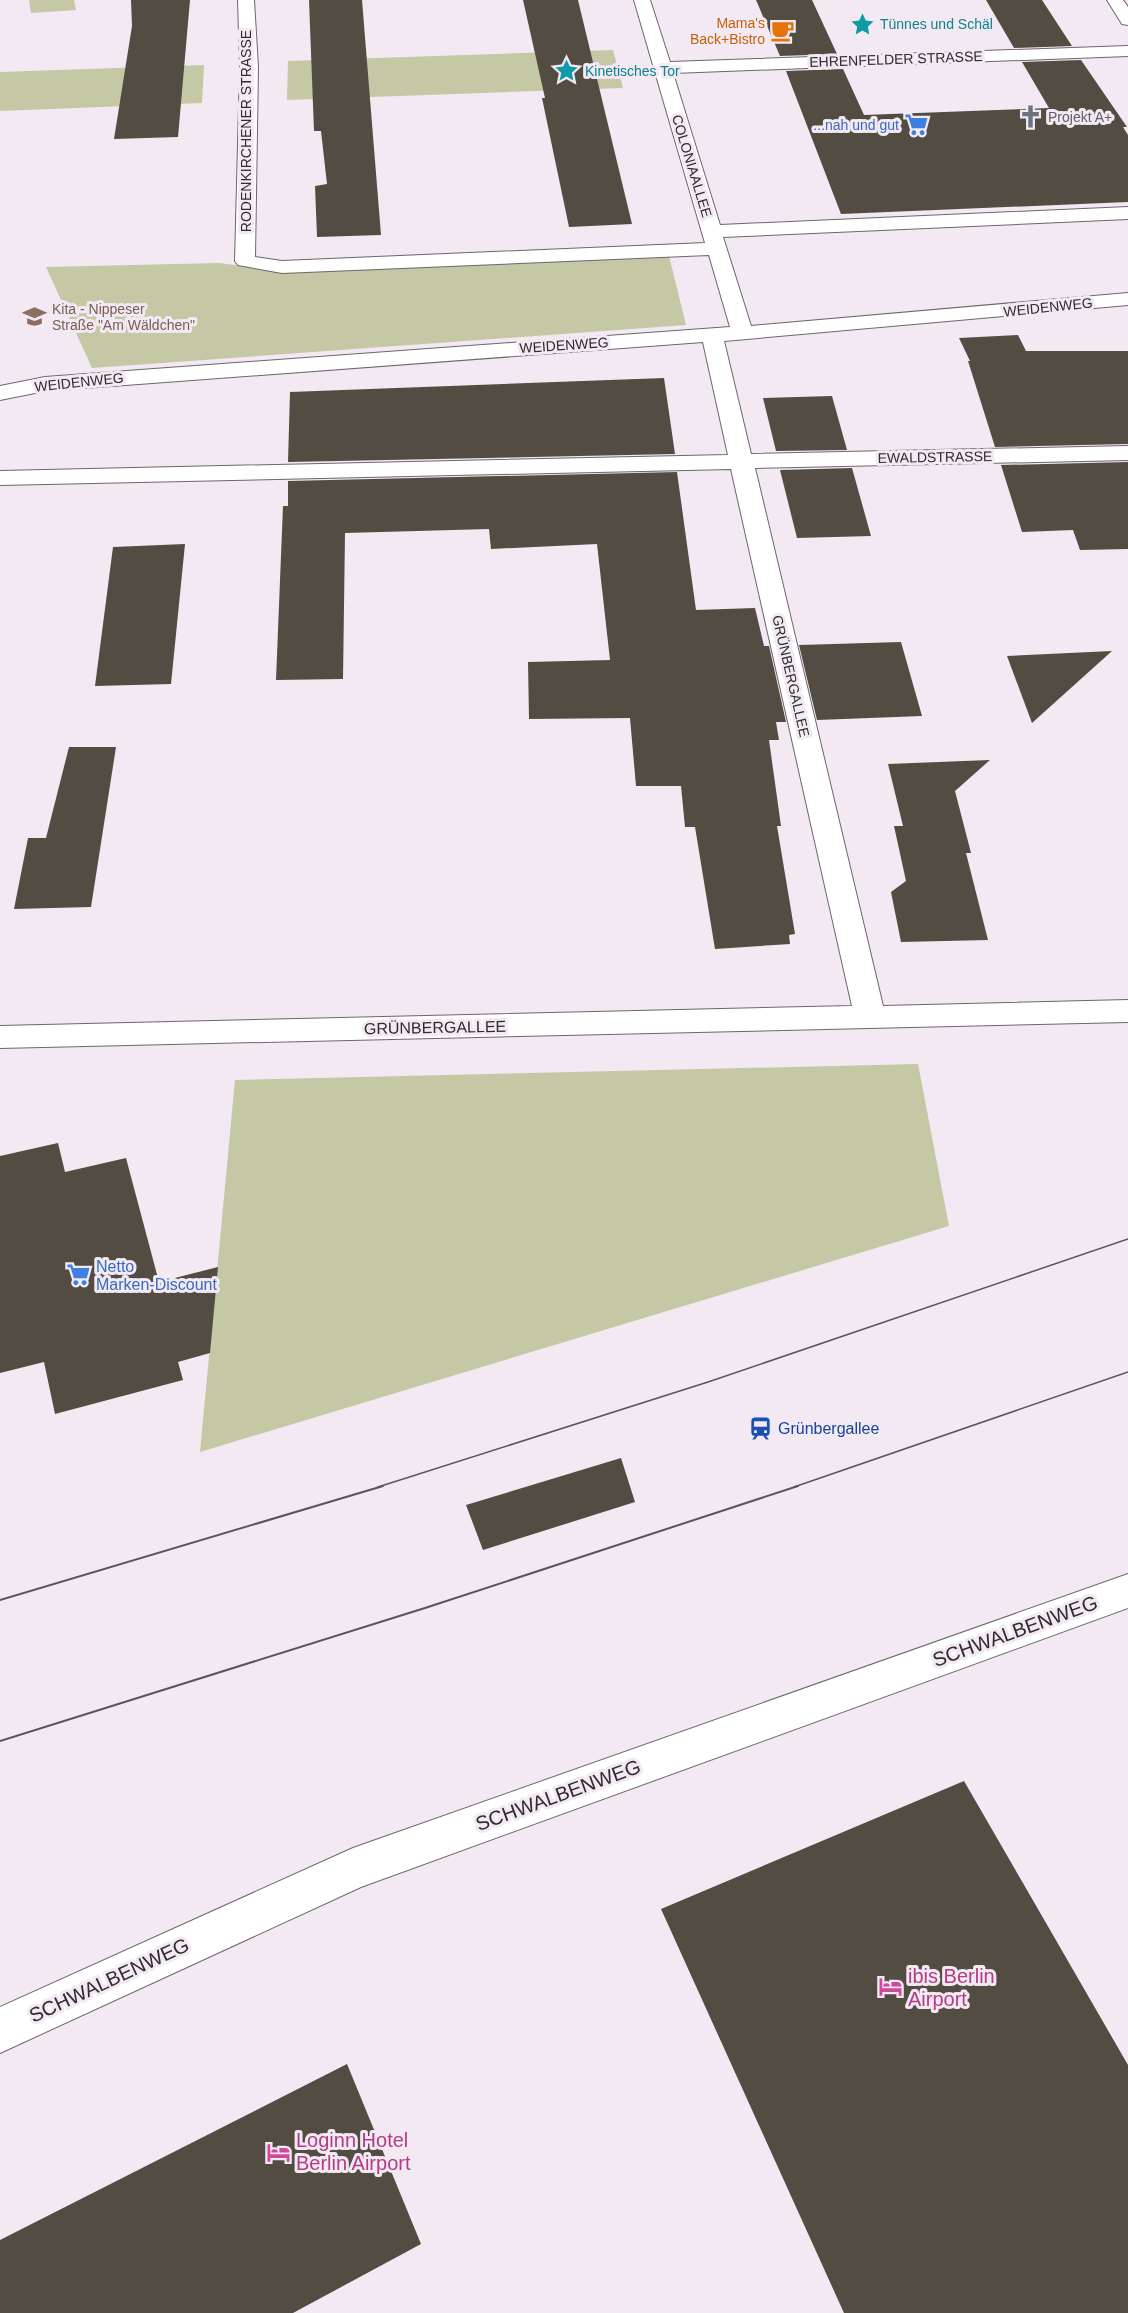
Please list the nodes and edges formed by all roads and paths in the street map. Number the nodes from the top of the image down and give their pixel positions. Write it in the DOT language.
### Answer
graph roads {
  1 [pos="246,0"];
  2 [pos="642,0"];
  3 [pos="1114,0"];
  4 [pos="1128,20"];
  5 [pos="1128,51"];
  6 [pos="664,68"];
  7 [pos="1128,213"];
  8 [pos="714,240"];
  9 [pos="1128,299"];
  10 [pos="742,332"];
  11 [pos="712,334"];
  12 [pos="0,393"];
  13 [pos="1128,453"];
  14 [pos="741,461"];
  15 [pos="0,478"];
  16 [pos="1128,1011"];
  17 [pos="870,1018"];
  18 [pos="0,1037"];
  19 [pos="1128,1591"];
  20 [pos="0,2030"];
  1 -- 8 [label="street, RODENKIRCHENER STRASSE"];
  2 -- 6 [label="street, COLONIAALLEE"];
  3 -- 4 [label="street"];
  5 -- 6 [label="street, EHRENFELDER STRASSE"];
  6 -- 8 [label="street, COLONIAALLEE"];
  7 -- 8 [label="street"];
  8 -- 10 [label="street, COLONIAALLEE"];
  9 -- 10 [label="street, WEIDENWEG"];
  10 -- 11 [label="street, WEIDENWEG"];
  11 -- 12 [label="street, WEIDENWEG"];
  11 -- 14 [label="street, GRÜNBERGALLEE"];
  13 -- 14 [label="street, EWALDSTRASSE"];
  14 -- 15 [label="street"];
  14 -- 17 [label="street, GRÜNBERGALLEE"];
  16 -- 17 [label="street, GRÜNBERGALLEE"];
  17 -- 18 [label="street, GRÜNBERGALLEE"];
  19 -- 20 [label="street, SCHWALBENWEG"];
}
